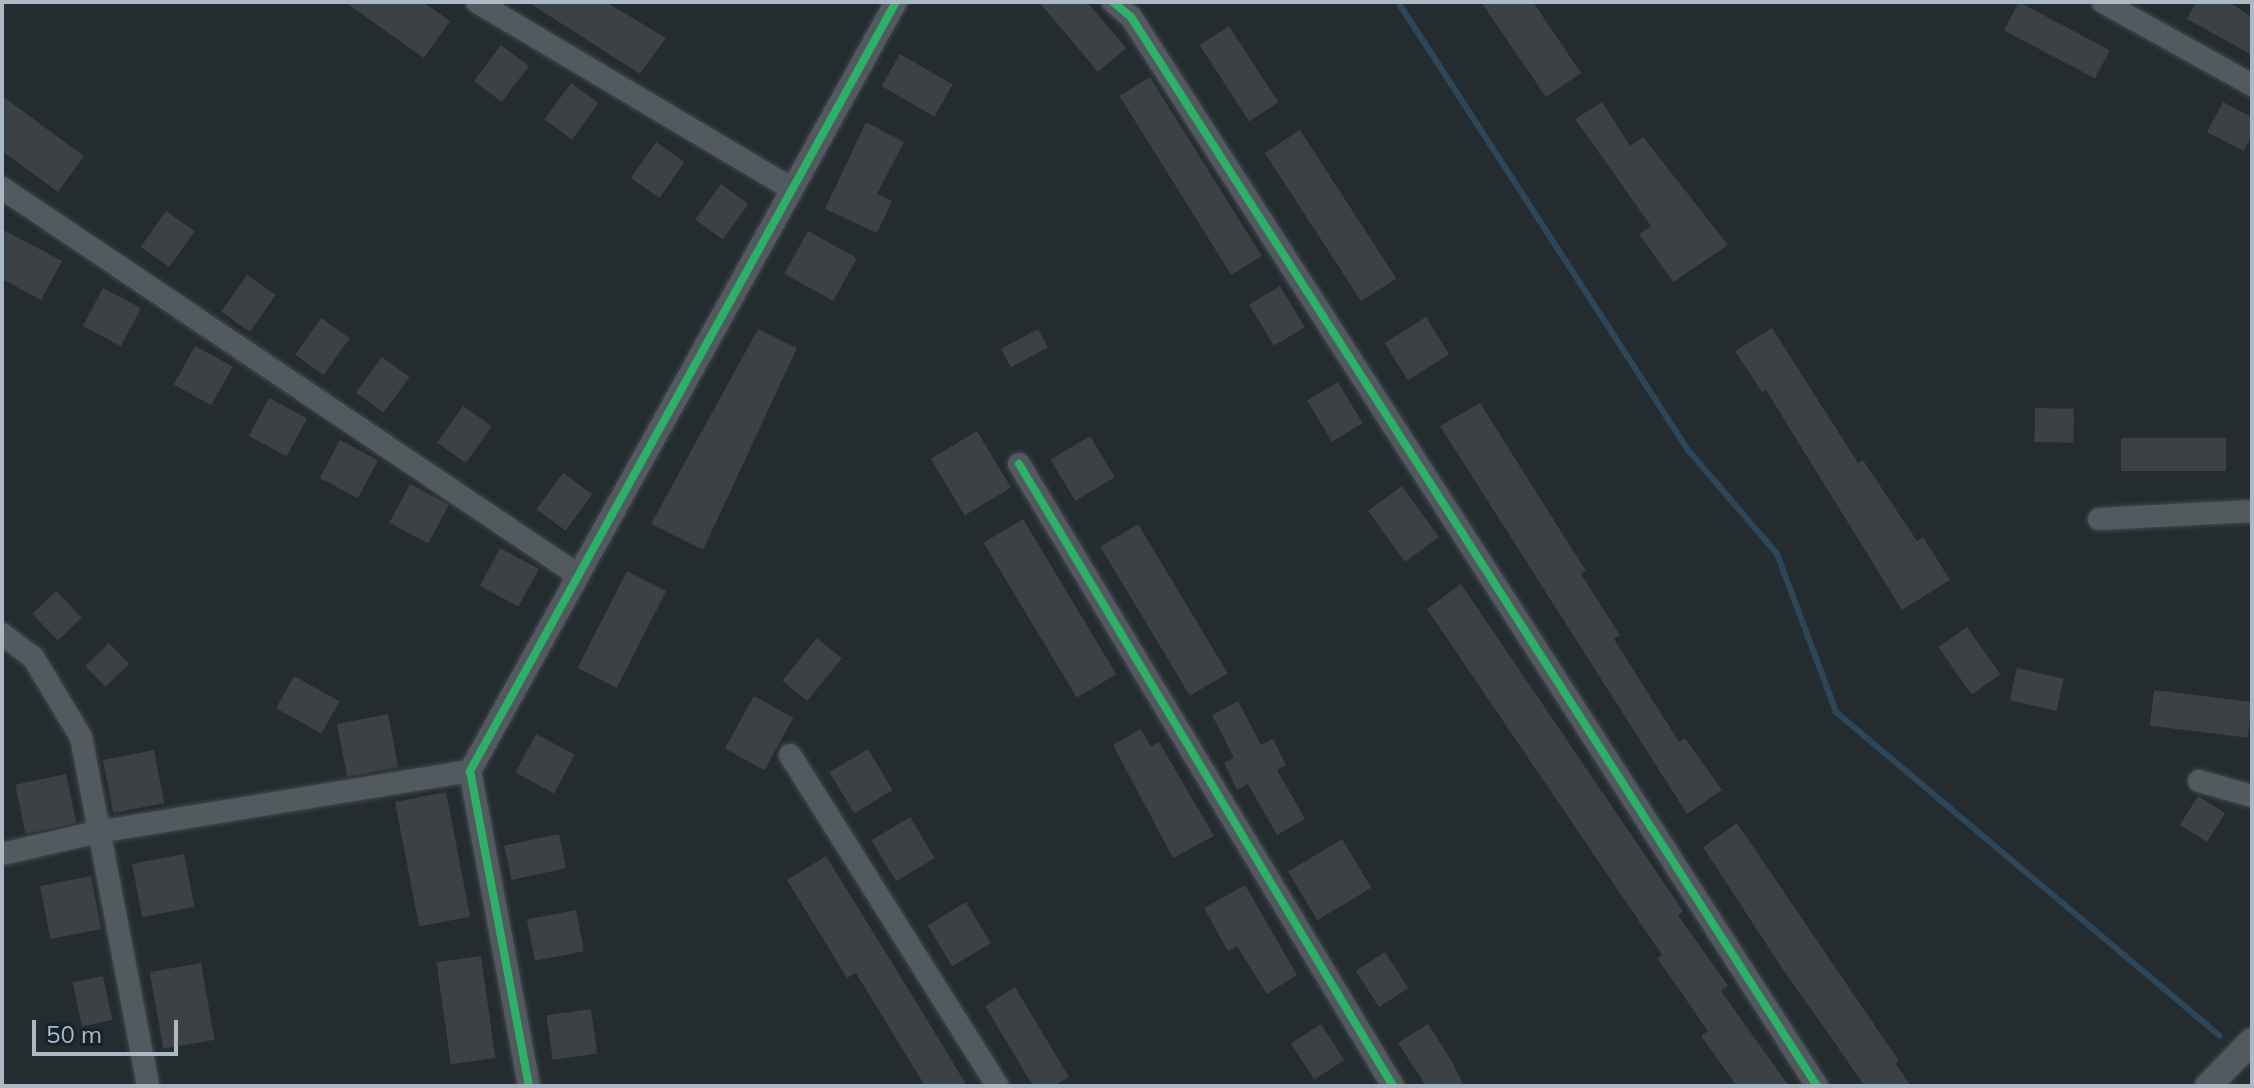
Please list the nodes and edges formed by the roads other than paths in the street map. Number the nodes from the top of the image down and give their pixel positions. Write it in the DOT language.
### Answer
graph roads {
  1 [pos="477,2"];
  2 [pos="896,2"];
  3 [pos="1113,2"];
  4 [pos="2103,2"];
  5 [pos="2252,85"];
  6 [pos="2,188"];
  7 [pos="792,189"];
  8 [pos="1019,464"];
  9 [pos="2252,511"];
  10 [pos="2099,519"];
  11 [pos="578,575"];
  12 [pos="2,634"];
  13 [pos="790,755"];
  14 [pos="470,771"];
  15 [pos="2199,781"];
  16 [pos="2252,796"];
  17 [pos="97,832"];
  18 [pos="2,854"];
  19 [pos="2252,1041"];
  20 [pos="2219,1083"];
  21 [pos="148,1086"];
  22 [pos="529,1086"];
  23 [pos="998,1086"];
  24 [pos="1393,1086"];
  25 [pos="1817,1086"];
  1 -- 7 [label="street"];
  2 -- 7 [label="street"];
  3 -- 25 [label="street"];
  4 -- 5 [label="street"];
  6 -- 11 [label="street"];
  7 -- 11 [label="street"];
  8 -- 24 [label="street"];
  9 -- 10 [label="street"];
  11 -- 14 [label="street"];
  12 -- 17 [label="street"];
  13 -- 23 [label="street"];
  14 -- 17 [label="street"];
  14 -- 22 [label="street"];
  15 -- 16 [label="street"];
  17 -- 18 [label="street"];
  17 -- 21 [label="street"];
  19 -- 20 [label="street"];
}
